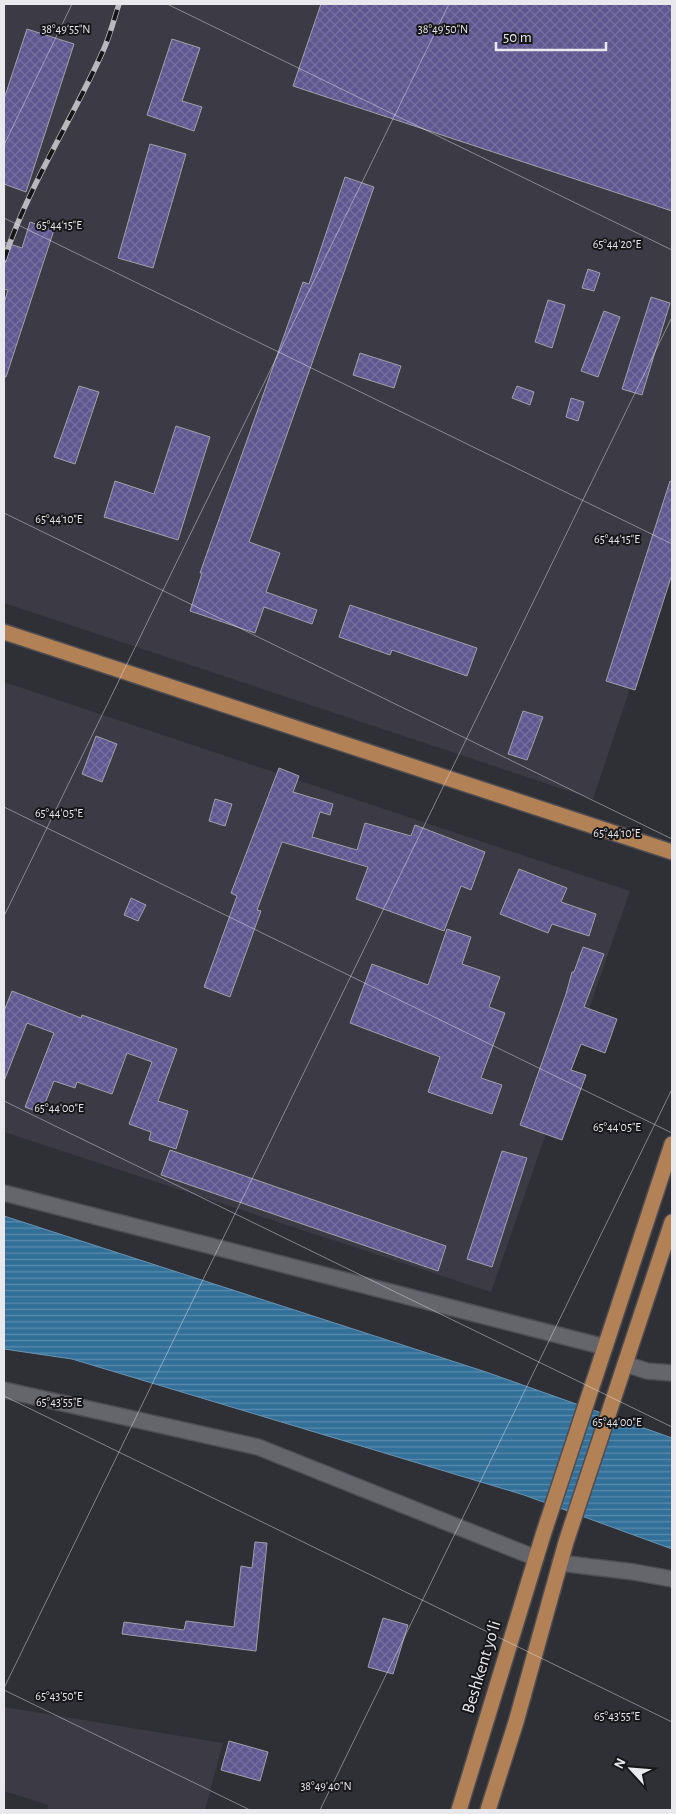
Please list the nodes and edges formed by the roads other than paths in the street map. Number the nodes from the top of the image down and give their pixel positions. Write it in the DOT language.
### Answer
graph roads {
  1 [pos="4,632"];
  2 [pos="672,852"];
  3 [pos="672,1144"];
  4 [pos="4,1193"];
  5 [pos="672,1222"];
  6 [pos="605,1347"];
  7 [pos="623,1368"];
  8 [pos="672,1373"];
  9 [pos="4,1390"];
  10 [pos="536,1558"];
  11 [pos="560,1563"];
  12 [pos="672,1579"];
  13 [pos="459,1810"];
  14 [pos="488,1810"];
  1 -- 2 [label="main road"];
  3 -- 6 [label="main road, Beshkent yoʻli"];
  4 -- 6 [label="street"];
  5 -- 7 [label="main road"];
  6 -- 10 [label="main road, Beshkent yoʻli"];
  7 -- 8 [label="street"];
  7 -- 11 [label="main road"];
  9 -- 10 [label="street"];
  10 -- 13 [label="main road, Beshkent yoʻli"];
  11 -- 12 [label="street"];
  11 -- 14 [label="main road"];
}
